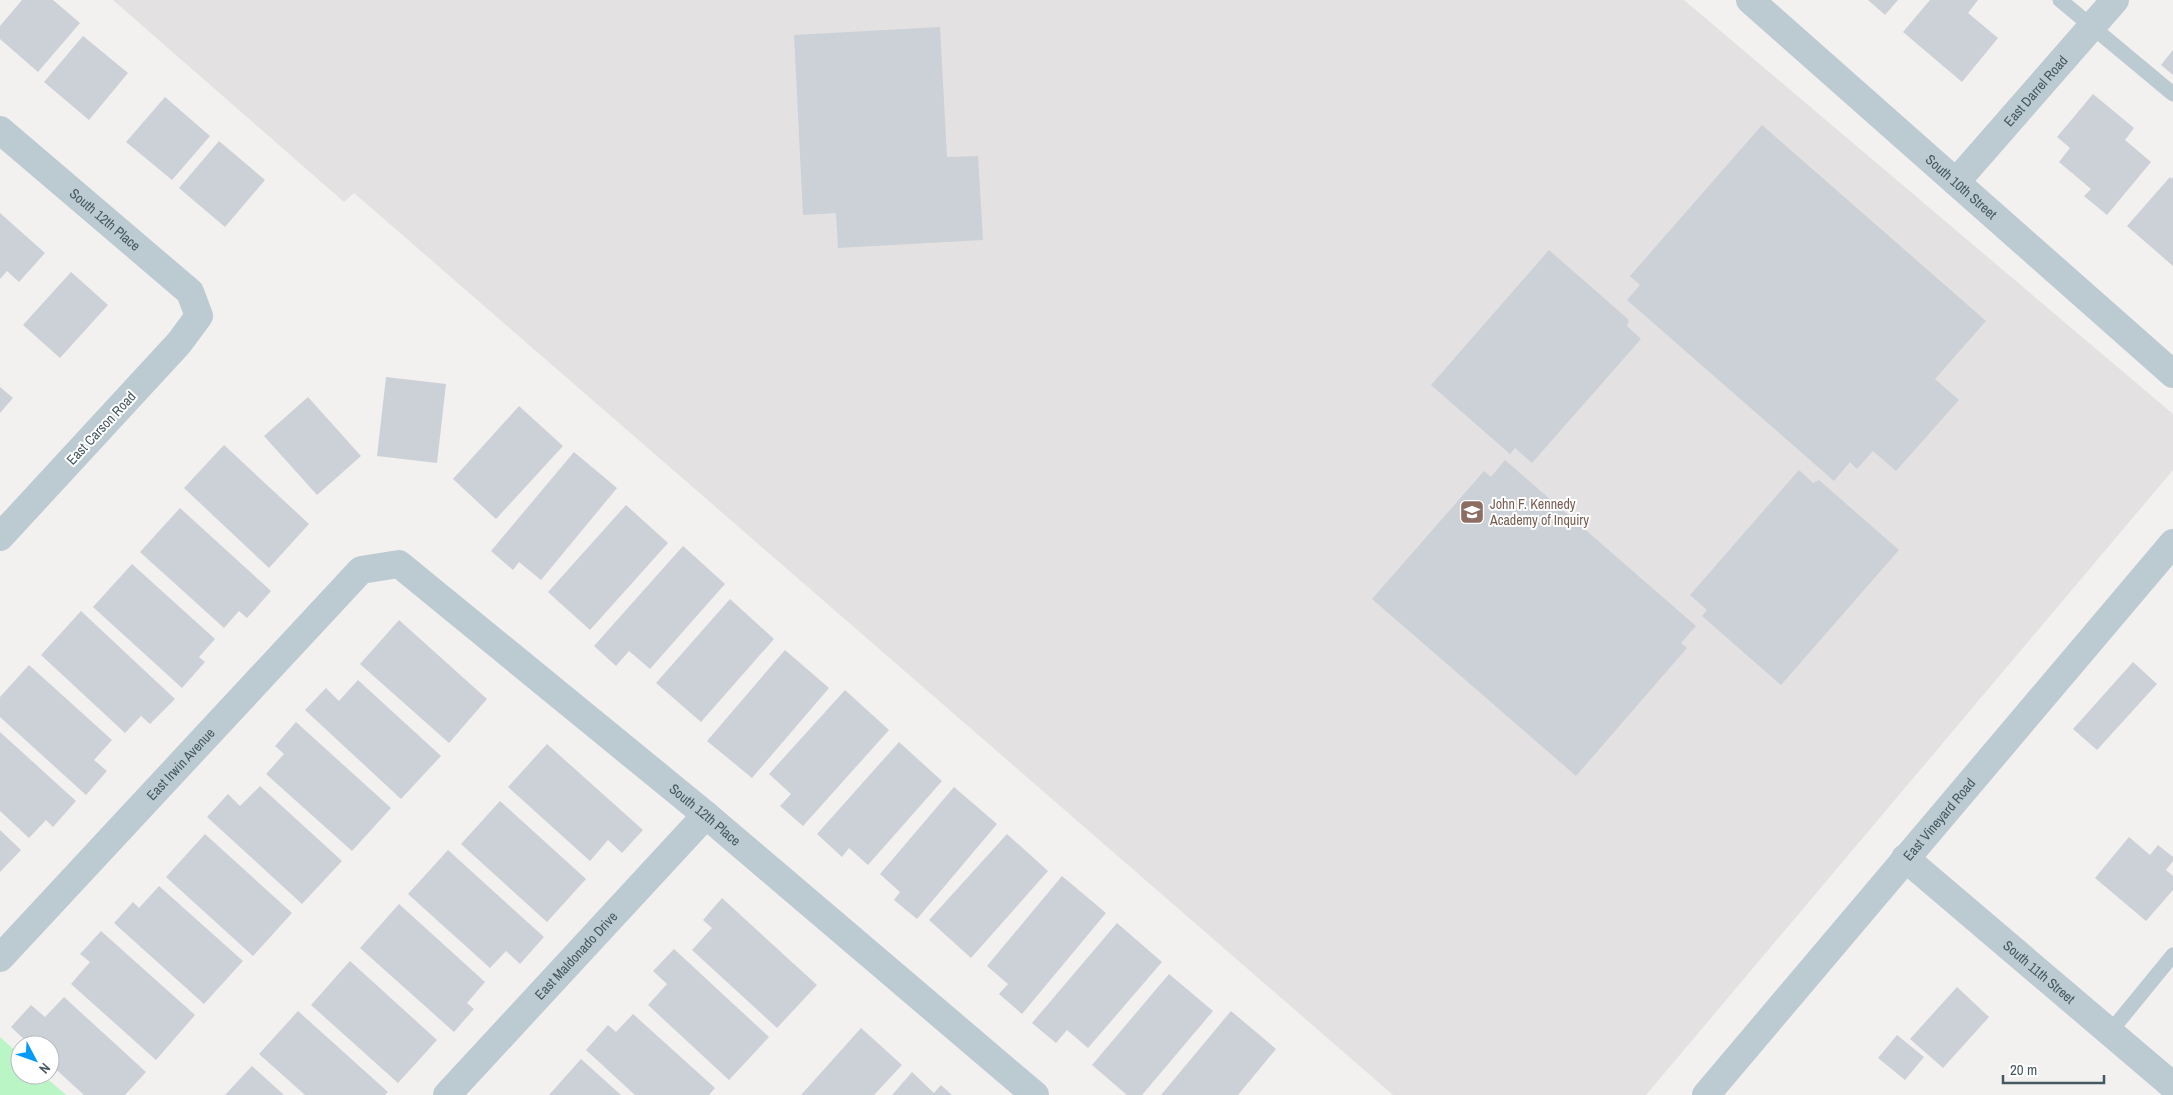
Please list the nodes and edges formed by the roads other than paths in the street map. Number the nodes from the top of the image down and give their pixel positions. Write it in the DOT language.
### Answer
graph roads {
  1 [pos="1750,0"];
  2 [pos="2060,0"];
  3 [pos="2115,0"];
  4 [pos="2091,28"];
  5 [pos="2173,94"];
  6 [pos="0,130"];
  7 [pos="1956,182"];
  8 [pos="199,316"];
  9 [pos="2173,374"];
  10 [pos="0,537"];
  11 [pos="2173,543"];
  12 [pos="361,570"];
  13 [pos="706,815"];
  14 [pos="1905,858"];
  15 [pos="2173,955"];
  16 [pos="0,958"];
  17 [pos="2110,1032"];
  18 [pos="2173,1086"];
  19 [pos="446,1095"];
  20 [pos="1035,1095"];
  21 [pos="1706,1095"];
  1 -- 7 [label="street, South 10th Street"];
  2 -- 4 [label="lane"];
  3 -- 4 [label="street, East Darrel Road"];
  4 -- 5 [label="lane"];
  4 -- 7 [label="street, East Darrel Road"];
  6 -- 8 [label="street, South 12th Place"];
  7 -- 9 [label="street, South 10th Street"];
  8 -- 10 [label="street, East Carson Road"];
  11 -- 14 [label="street, East Vineyard Road"];
  12 -- 13 [label="street, South 12th Place"];
  12 -- 16 [label="street, East Irwin Avenue"];
  13 -- 19 [label="street, East Maldonado Drive"];
  13 -- 20 [label="street, South 12th Place"];
  14 -- 17 [label="street, South 11th Street"];
  14 -- 21 [label="street, East Vineyard Road"];
  15 -- 17 [label="lane"];
  17 -- 18 [label="street, South 11th Street"];
}
